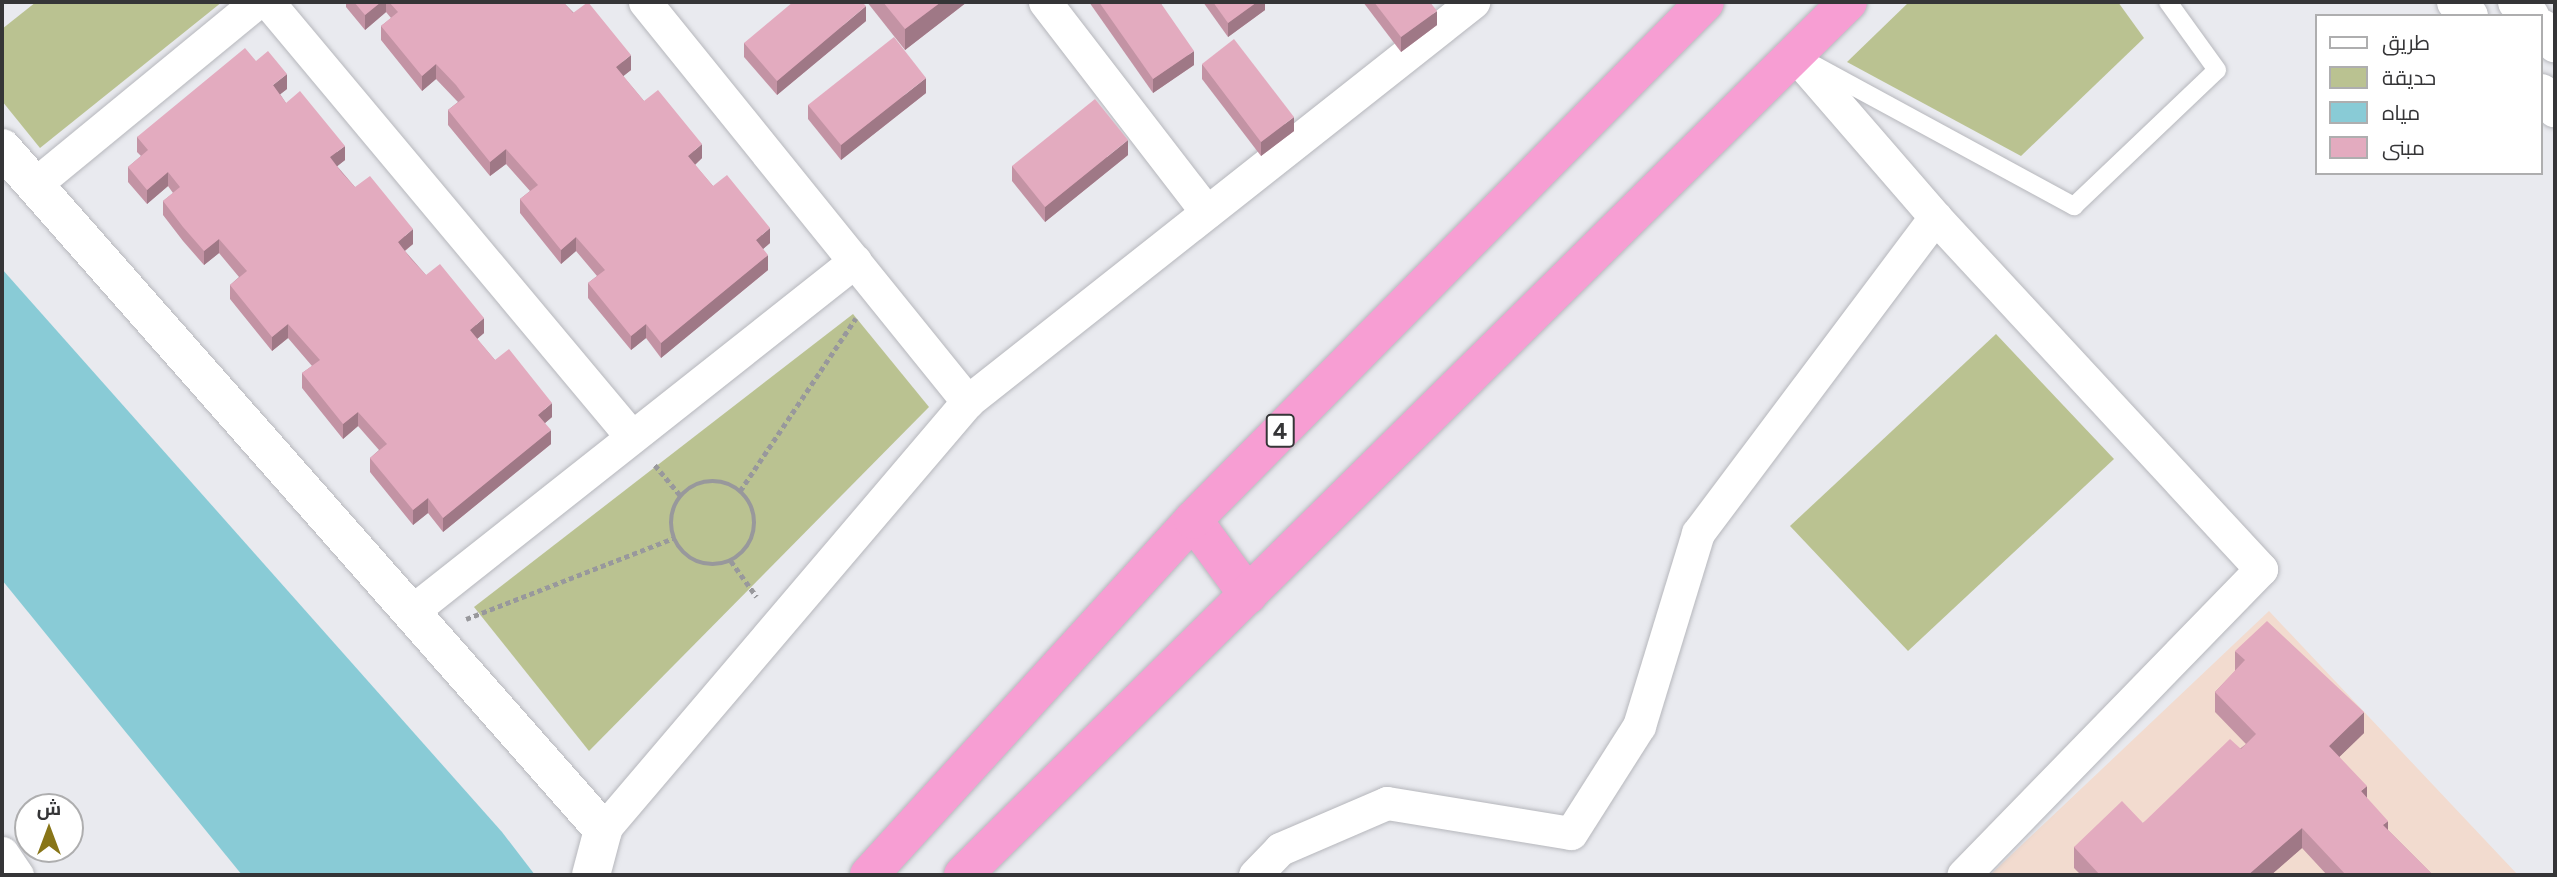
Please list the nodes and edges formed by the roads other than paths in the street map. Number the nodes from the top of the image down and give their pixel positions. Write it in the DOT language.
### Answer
graph roads {
  1 [pos="257,2"];
  2 [pos="268,2"];
  3 [pos="645,2"];
  4 [pos="1045,2"];
  5 [pos="1472,2"];
  6 [pos="1705,2"];
  7 [pos="1848,2"];
  8 [pos="2168,2"];
  9 [pos="2543,30"];
  10 [pos="2555,43"];
  11 [pos="1794,54"];
  12 [pos="2543,95"];
  13 [pos="2555,108"];
  14 [pos="2,148"];
  15 [pos="34,185"];
  16 [pos="1207,212"];
  17 [pos="1935,217"];
  18 [pos="855,261"];
  19 [pos="968,402"];
  20 [pos="632,437"];
  21 [pos="1193,520"];
  22 [pos="1248,595"];
  23 [pos="420,622"];
  24 [pos="603,830"];
  25 [pos="2,853"];
  26 [pos="17,875"];
  27 [pos="591,875"];
  28 [pos="869,875"];
  29 [pos="963,875"];
  30 [pos="1255,875"];
  31 [pos="1963,875"];
  1 -- 15 [label="street"];
  2 -- 20 [label="street"];
  3 -- 18 [label="street"];
  4 -- 16 [label="street"];
  5 -- 16 [label="street"];
  6 -- 21 [label="highway, 4"];
  7 -- 11 [label="highway"];
  8 -- 11 [label="lane"];
  9 -- 10 [label="street"];
  11 -- 17 [label="street"];
  11 -- 22 [label="highway"];
  12 -- 13 [label="street"];
  14 -- 15 [label="street"];
  15 -- 23 [label="street"];
  16 -- 19 [label="street"];
  17 -- 30 [label="street"];
  17 -- 31 [label="street"];
  18 -- 19 [label="street"];
  18 -- 20 [label="street"];
  19 -- 24 [label="street"];
  20 -- 23 [label="street"];
  21 -- 22 [label="highway"];
  21 -- 28 [label="highway, 4"];
  22 -- 29 [label="highway"];
  23 -- 24 [label="street"];
  24 -- 27 [label="street"];
  25 -- 26 [label="street"];
}
